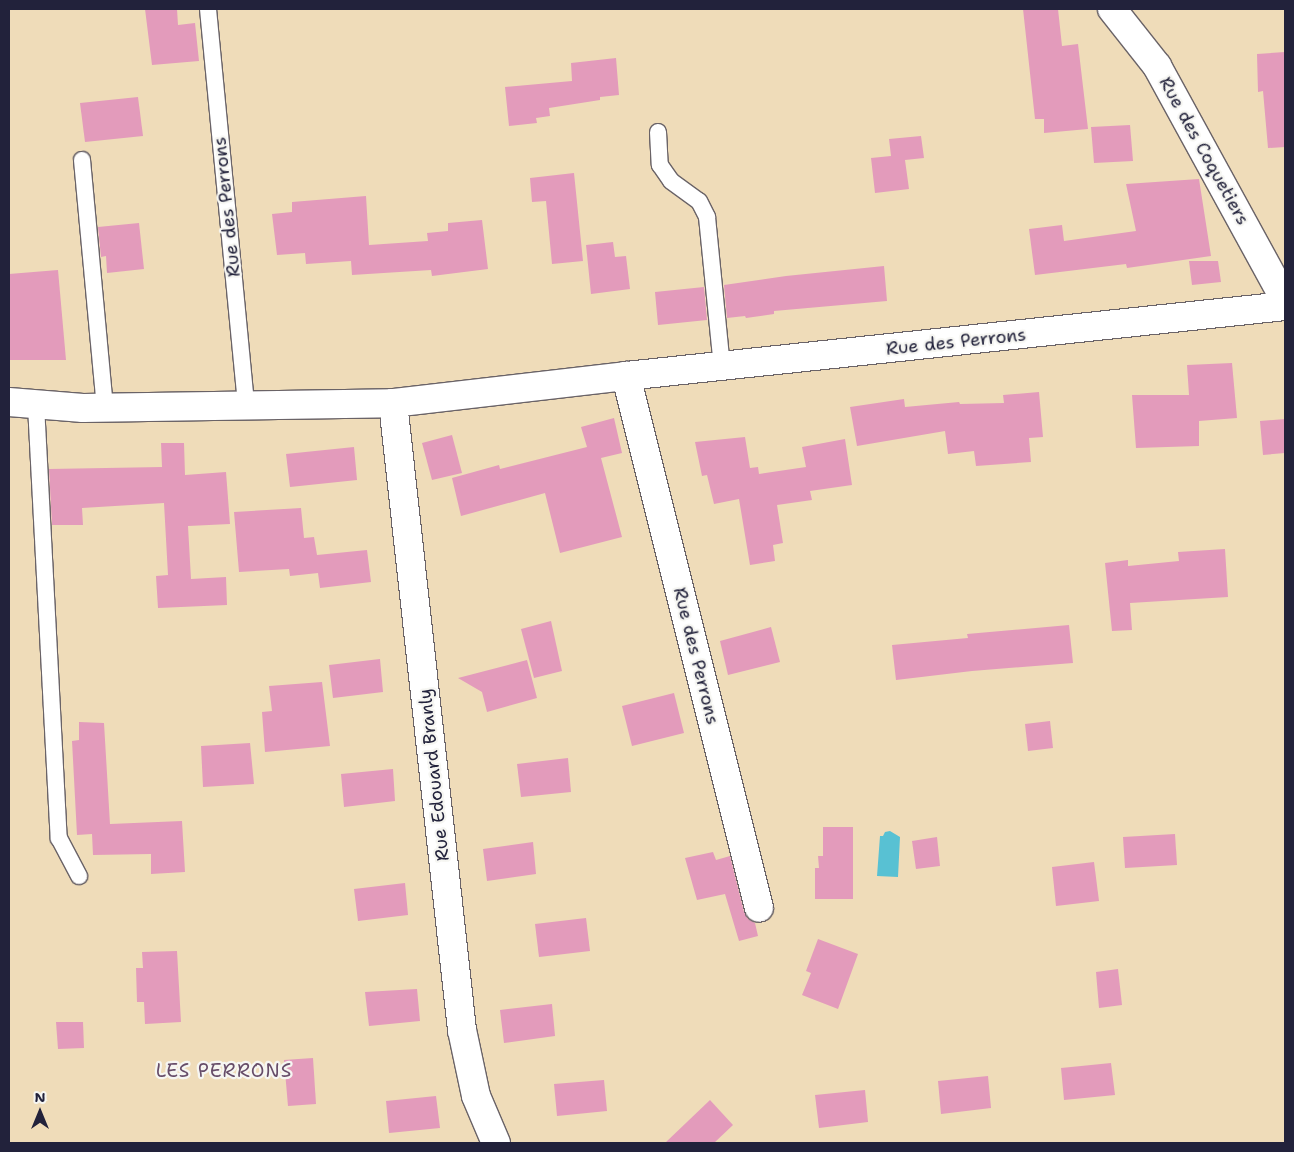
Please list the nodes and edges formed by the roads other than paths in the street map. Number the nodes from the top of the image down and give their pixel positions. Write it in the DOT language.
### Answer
graph roads {
  1 [pos="208,9"];
  2 [pos="1112,9"];
  3 [pos="658,132"];
  4 [pos="82,160"];
  5 [pos="1285,300"];
  6 [pos="1285,306"];
  7 [pos="722,366"];
  8 [pos="626,376"];
  9 [pos="9,402"];
  10 [pos="393,403"];
  11 [pos="36,405"];
  12 [pos="246,405"];
  13 [pos="105,408"];
  14 [pos="79,876"];
  15 [pos="759,908"];
  16 [pos="496,1143"];
  1 -- 12 [label="lane, Rue des Perrons"];
  2 -- 5 [label="street, Rue des Coquetiers"];
  3 -- 7 [label="lane"];
  4 -- 13 [label="lane"];
  6 -- 7 [label="street, Rue des Perrons"];
  7 -- 8 [label="street, Rue des Perrons"];
  8 -- 10 [label="street, Rue des Perrons"];
  8 -- 15 [label="street, Rue des Perrons"];
  9 -- 11 [label="street, Rue des Perrons"];
  10 -- 12 [label="street, Rue des Perrons"];
  10 -- 16 [label="street, Rue Edouard Branly"];
  11 -- 13 [label="street, Rue des Perrons"];
  11 -- 14 [label="lane"];
  12 -- 13 [label="street, Rue des Perrons"];
}
